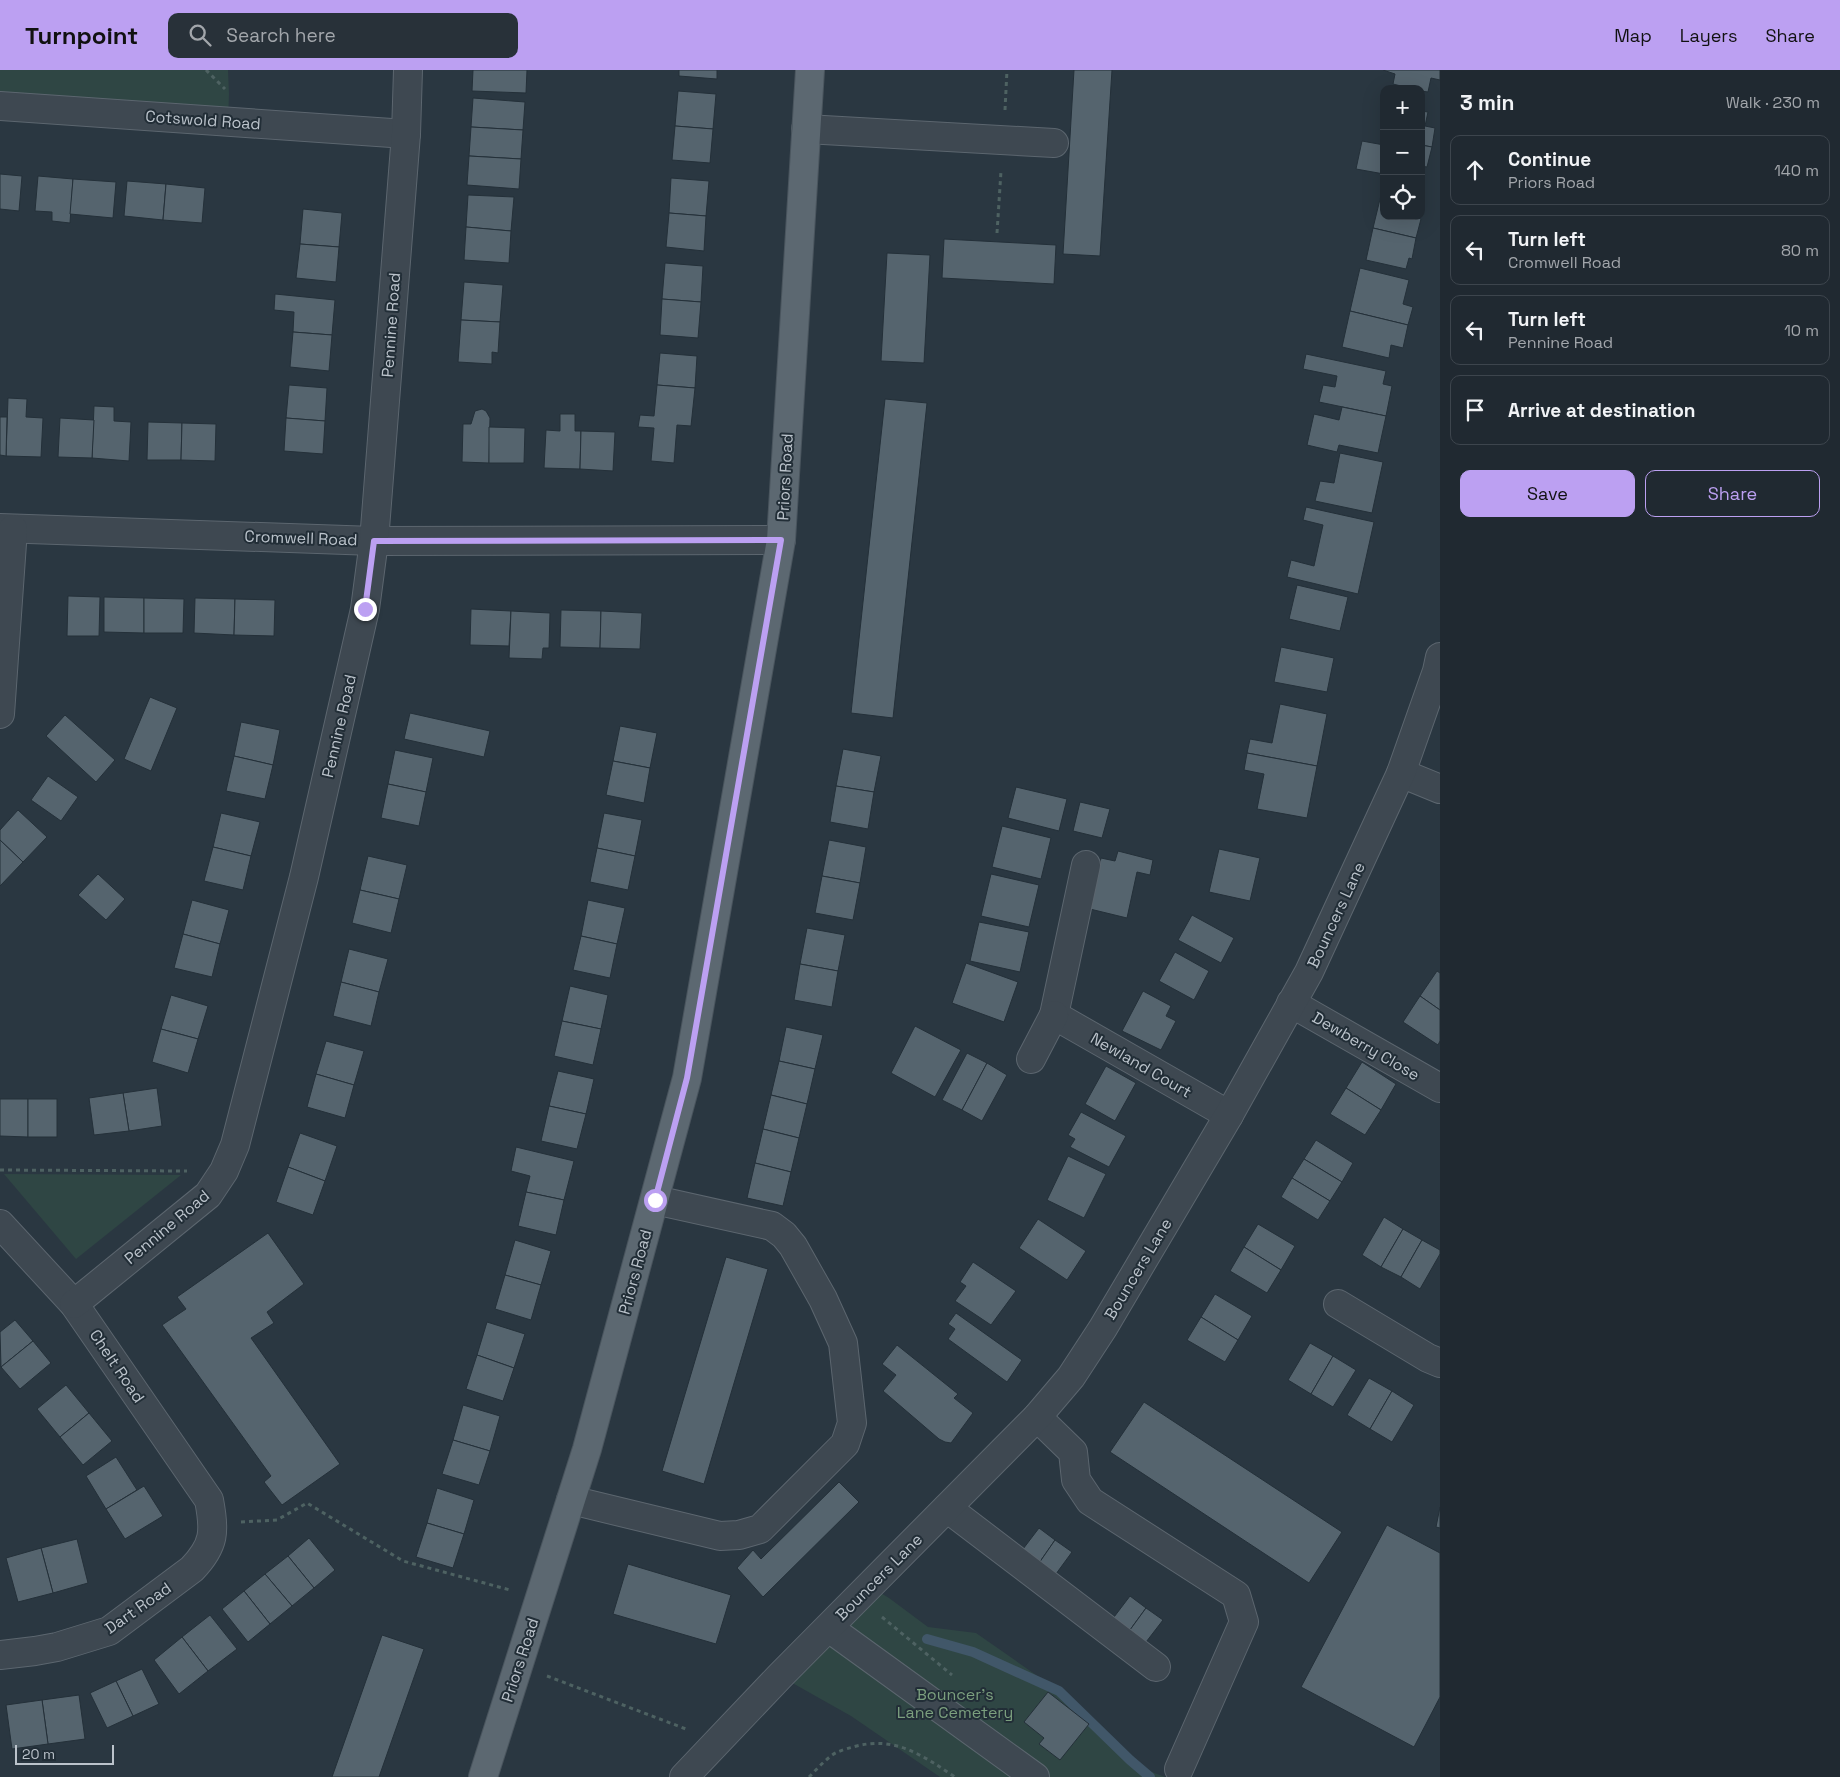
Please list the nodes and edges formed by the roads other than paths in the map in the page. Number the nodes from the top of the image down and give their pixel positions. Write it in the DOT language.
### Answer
graph roads {
  1 [pos="408,70"];
  2 [pos="810,70"];
  3 [pos="0,106"];
  4 [pos="806,129"];
  5 [pos="406,134"];
  6 [pos="1054,142"];
  7 [pos="7,529"];
  8 [pos="781,540"];
  9 [pos="374,541"];
  10 [pos="1440,657"];
  11 [pos="0,714"];
  12 [pos="1401,773"];
  13 [pos="1440,789"];
  14 [pos="1086,865"];
  15 [pos="1292,1003"];
  16 [pos="1054,1015"];
  17 [pos="1031,1059"];
  18 [pos="1440,1088"];
  19 [pos="1229,1115"];
  20 [pos="655,1200"];
  21 [pos="0,1224"];
  22 [pos="74,1304"];
  23 [pos="1338,1304"];
  24 [pos="1440,1362"];
  25 [pos="1037,1417"];
  26 [pos="571,1500"];
  27 [pos="947,1508"];
  28 [pos="214,1523"];
  29 [pos="829,1628"];
  30 [pos="0,1655"];
  31 [pos="1156,1667"];
  32 [pos="1179,1769"];
  33 [pos="689,1775"];
  34 [pos="484,1776"];
  35 [pos="1035,1777"];
  1 -- 5 [label="street, Pennine Road"];
  2 -- 4 [label="main road, Priors Road"];
  3 -- 5 [label="street, Cotswold Road"];
  4 -- 6 [label="street"];
  4 -- 8 [label="main road, Priors Road"];
  5 -- 9 [label="street, Pennine Road"];
  7 -- 9 [label="street, Cromwell Road"];
  7 -- 11 [label="street"];
  8 -- 9 [label="street, Cromwell Road"];
  8 -- 20 [label="main road, Priors Road"];
  9 -- 22 [label="street, Pennine Road"];
  10 -- 12 [label="street, Bouncers Lane"];
  12 -- 13 [label="street"];
  12 -- 15 [label="street, Bouncers Lane"];
  14 -- 16 [label="street"];
  15 -- 18 [label="street, Dewberry Close"];
  15 -- 19 [label="street, Bouncers Lane"];
  16 -- 17 [label="street"];
  16 -- 19 [label="street, Newland Court"];
  19 -- 25 [label="street, Bouncers Lane"];
  20 -- 26 [label="main road, Priors Road"];
  20 -- 26 [label="street"];
  21 -- 22 [label="street, Chelt Road"];
  22 -- 28 [label="street, Chelt Road"];
  23 -- 24 [label="street"];
  25 -- 27 [label="street, Bouncers Lane"];
  25 -- 32 [label="street"];
  26 -- 34 [label="main road, Priors Road"];
  27 -- 29 [label="street, Bouncers Lane"];
  27 -- 31 [label="street"];
  28 -- 30 [label="street, Dart Road"];
  29 -- 33 [label="street, Bouncers Lane"];
  29 -- 35 [label="street"];
}
